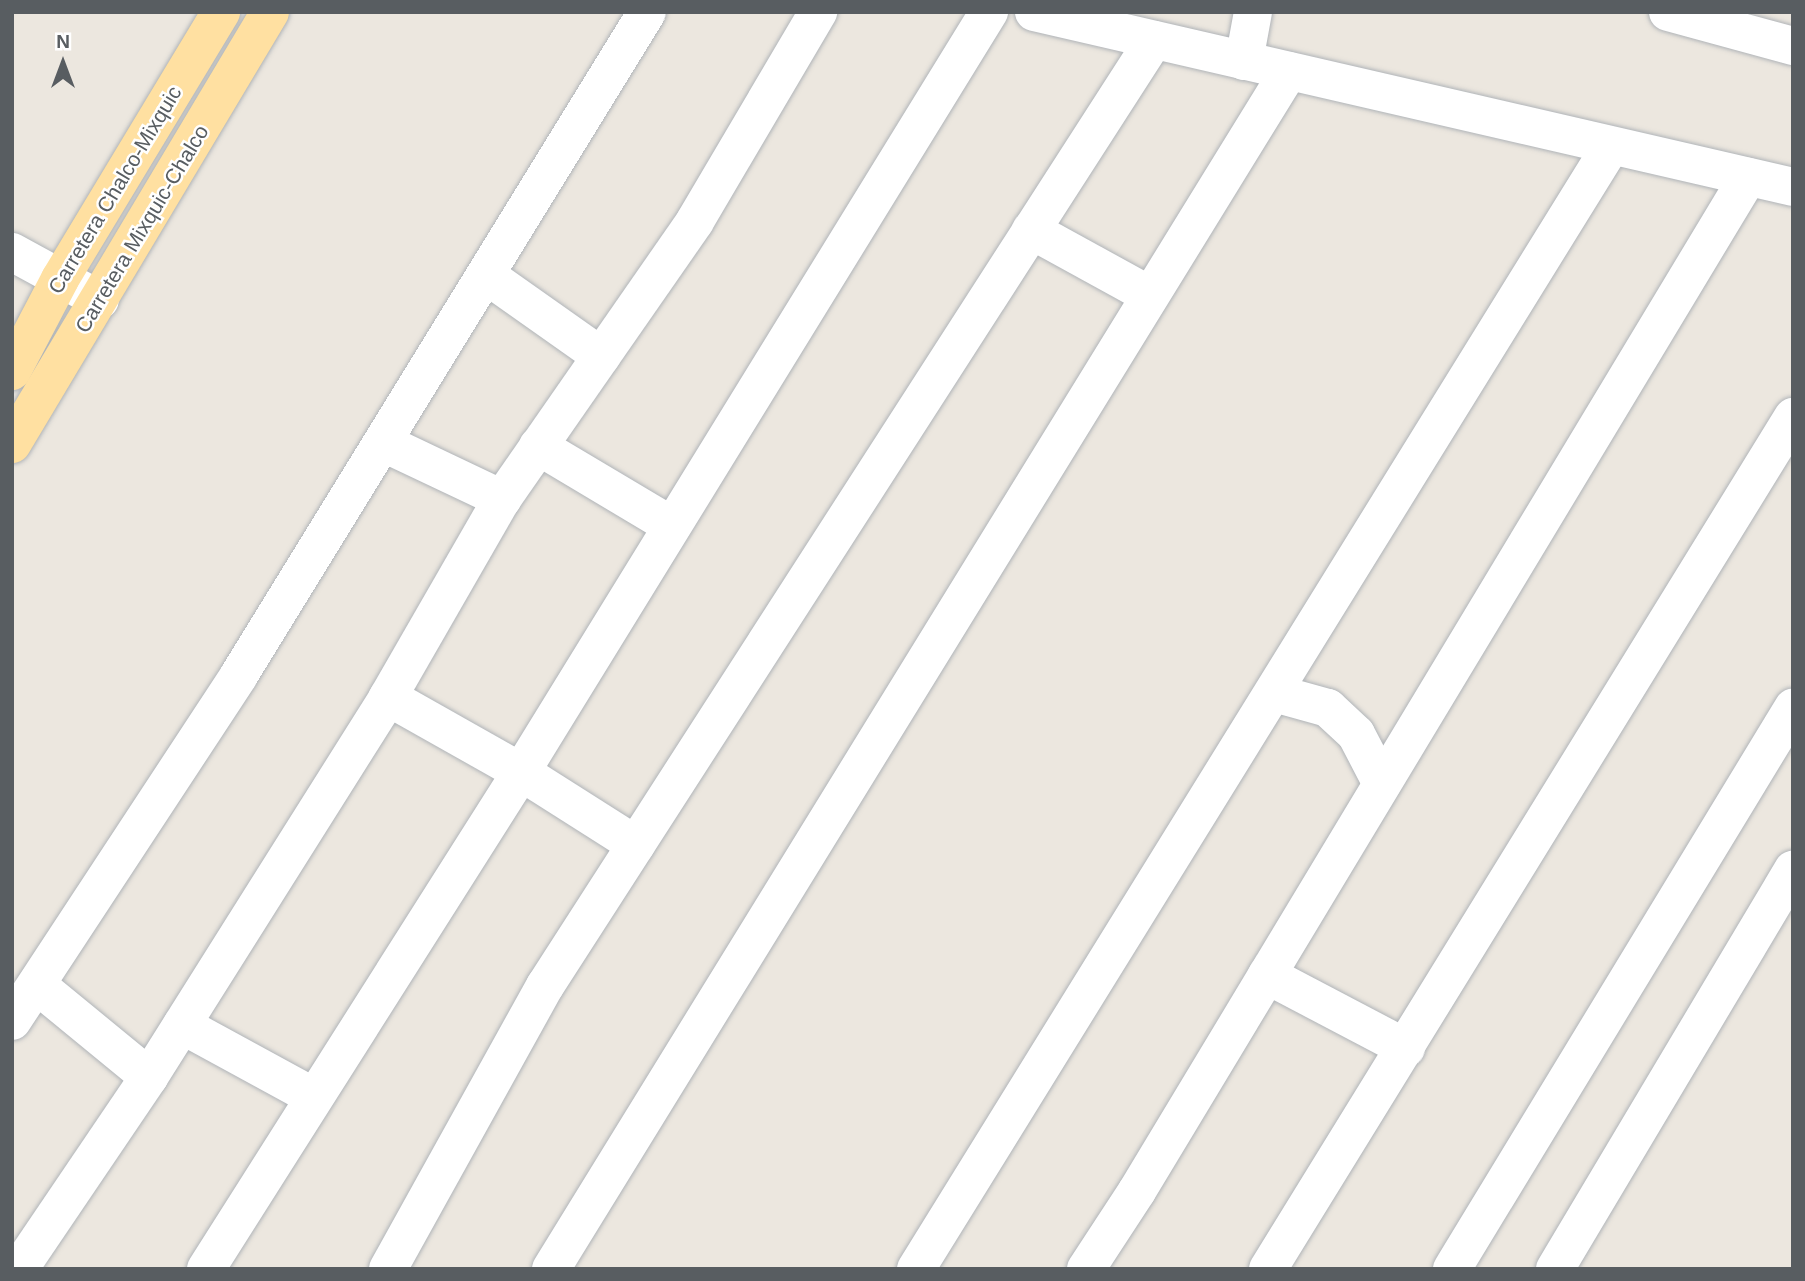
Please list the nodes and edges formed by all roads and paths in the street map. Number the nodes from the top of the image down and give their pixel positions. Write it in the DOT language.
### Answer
graph roads {
  1 [pos="221,12"];
  2 [pos="270,12"];
  3 [pos="647,12"];
  4 [pos="818,12"];
  5 [pos="989,12"];
  6 [pos="1034,12"];
  7 [pos="1253,12"];
  8 [pos="1668,12"];
  9 [pos="1154,40"];
  10 [pos="1793,46"];
  11 [pos="1244,61"];
  12 [pos="1289,71"];
  13 [pos="1611,146"];
  14 [pos="1748,177"];
  15 [pos="1793,187"];
  16 [pos="1031,230"];
  17 [pos="12,252"];
  18 [pos="486,275"];
  19 [pos="60,279"];
  20 [pos="1149,295"];
  21 [pos="100,300"];
  22 [pos="601,356"];
  23 [pos="14,364"];
  24 [pos="1793,416"];
  25 [pos="384,443"];
  26 [pos="12,444"];
  27 [pos="538,446"];
  28 [pos="502,499"];
  29 [pos="672,526"];
  30 [pos="1273,692"];
  31 [pos="388,697"];
  32 [pos="1793,708"];
  33 [pos="521,772"];
  34 [pos="1382,784"];
  35 [pos="636,845"];
  36 [pos="1793,870"];
  37 [pos="1267,975"];
  38 [pos="37,985"];
  39 [pos="12,1021"];
  40 [pos="182,1025"];
  41 [pos="1406,1048"];
  42 [pos="149,1077"];
  43 [pos="314,1097"];
  44 [pos="19,1269"];
  45 [pos="206,1269"];
  46 [pos="388,1269"];
  47 [pos="551,1269"];
  48 [pos="916,1269"];
  49 [pos="1086,1269"];
  50 [pos="1268,1269"];
  51 [pos="1452,1269"];
  52 [pos="1555,1269"];
  1 -- 19 [label="main road, Carretera Chalco-Mixquic"];
  2 -- 21 [label="main road, Carretera Mixquic-Chalco"];
  3 -- 18 [label="street"];
  4 -- 22 [label="street"];
  5 -- 29 [label="street"];
  6 -- 9 [label="street"];
  7 -- 11 [label="street"];
  8 -- 10 [label="street"];
  9 -- 11 [label="street"];
  9 -- 16 [label="street"];
  11 -- 12 [label="street"];
  12 -- 13 [label="street"];
  12 -- 20 [label="street"];
  13 -- 14 [label="street"];
  13 -- 30 [label="street"];
  14 -- 15 [label="street"];
  14 -- 34 [label="street"];
  16 -- 20 [label="street"];
  16 -- 35 [label="street"];
  17 -- 19 [label="street"];
  18 -- 22 [label="street"];
  18 -- 25 [label="street"];
  19 -- 21 [label="street"];
  19 -- 23 [label="main road, Carretera Chalco-Mixquic"];
  20 -- 47 [label="street"];
  21 -- 26 [label="main road, Carretera Mixquic-Chalco"];
  22 -- 27 [label="street"];
  24 -- 41 [label="street"];
  25 -- 28 [label="street"];
  25 -- 38 [label="street"];
  27 -- 28 [label="street"];
  27 -- 29 [label="street"];
  28 -- 31 [label="street"];
  29 -- 33 [label="street"];
  30 -- 34 [label="street"];
  30 -- 48 [label="street"];
  31 -- 33 [label="street"];
  31 -- 40 [label="street"];
  32 -- 51 [label="street"];
  33 -- 35 [label="street"];
  33 -- 43 [label="street"];
  34 -- 37 [label="street"];
  35 -- 46 [label="street"];
  36 -- 52 [label="street"];
  37 -- 41 [label="street"];
  37 -- 49 [label="street"];
  38 -- 39 [label="street"];
  38 -- 42 [label="street"];
  40 -- 42 [label="street"];
  40 -- 43 [label="street"];
  41 -- 50 [label="street"];
  42 -- 44 [label="street"];
  43 -- 45 [label="street"];
}
